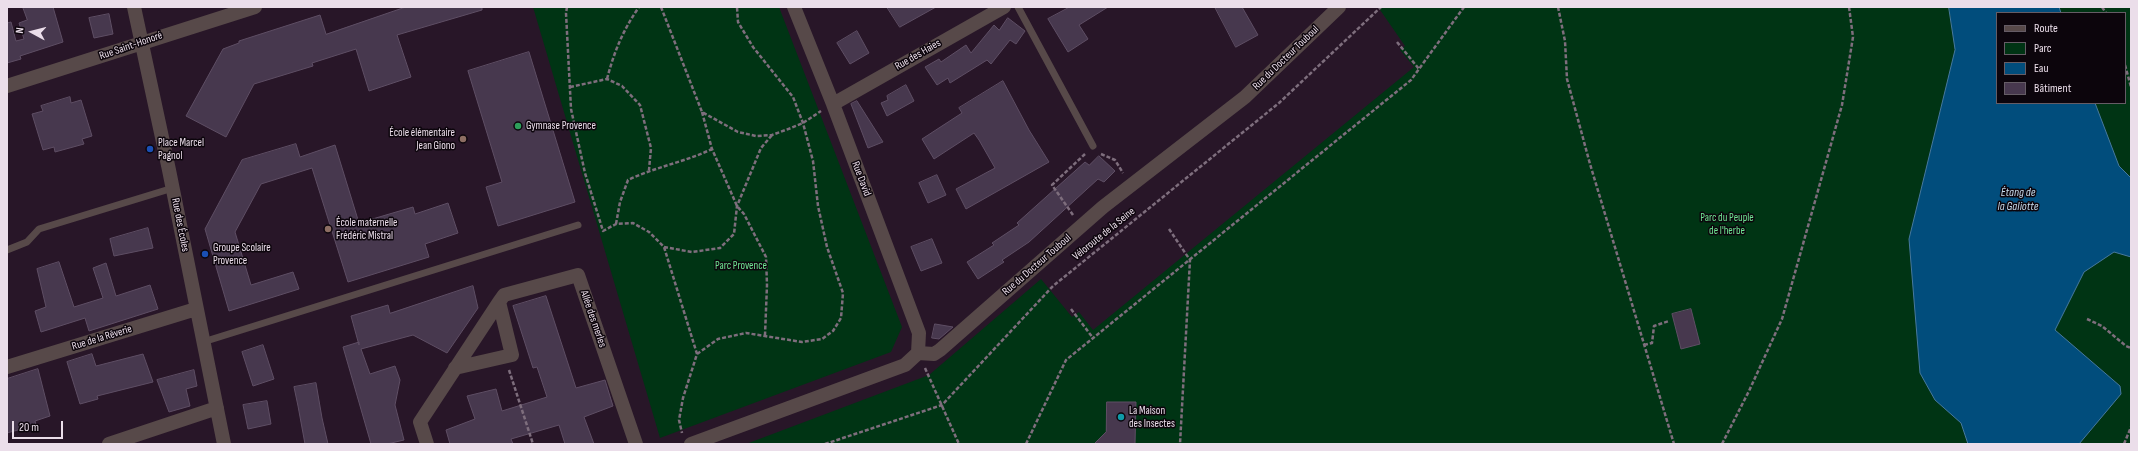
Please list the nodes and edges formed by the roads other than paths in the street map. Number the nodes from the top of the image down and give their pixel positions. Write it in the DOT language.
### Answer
graph roads {
  1 [pos="134,7"];
  2 [pos="255,7"];
  3 [pos="794,7"];
  4 [pos="1004,7"];
  5 [pos="1018,7"];
  6 [pos="1339,7"];
  7 [pos="142,43"];
  8 [pos="7,86"];
  9 [pos="833,104"];
  10 [pos="1093,146"];
  11 [pos="173,188"];
  12 [pos="578,225"];
  13 [pos="7,250"];
  14 [pos="499,302"];
  15 [pos="196,309"];
  16 [pos="203,342"];
  17 [pos="918,353"];
  18 [pos="7,367"];
  19 [pos="456,368"];
  20 [pos="217,408"];
  21 [pos="687,441"];
  22 [pos="109,444"];
  23 [pos="224,444"];
  24 [pos="428,444"];
  25 [pos="636,444"];
  1 -- 7 [label="street, Rue des Écoles"];
  2 -- 7 [label="street, Rue Saint-Honoré"];
  3 -- 9 [label="street, Rue David"];
  4 -- 9 [label="street, Rue des Haies"];
  5 -- 10 [label="lane"];
  6 -- 17 [label="street, Rue du Docteur Touboul"];
  7 -- 8 [label="street, Rue Saint-Honoré"];
  7 -- 11 [label="street, Rue des Écoles"];
  9 -- 17 [label="street, Rue David"];
  11 -- 13 [label="lane"];
  11 -- 15 [label="street, Rue des Écoles"];
  12 -- 16 [label="lane"];
  14 -- 19 [label="street"];
  14 -- 19 [label="street"];
  14 -- 25 [label="street, Allée des merles"];
  15 -- 16 [label="street, Rue des Écoles"];
  15 -- 18 [label="street, Rue de la Rêverie"];
  16 -- 20 [label="street, Rue des Écoles"];
  17 -- 21 [label="street"];
  19 -- 24 [label="street"];
  20 -- 22 [label="street"];
  20 -- 23 [label="street, Rue des Écoles"];
}
